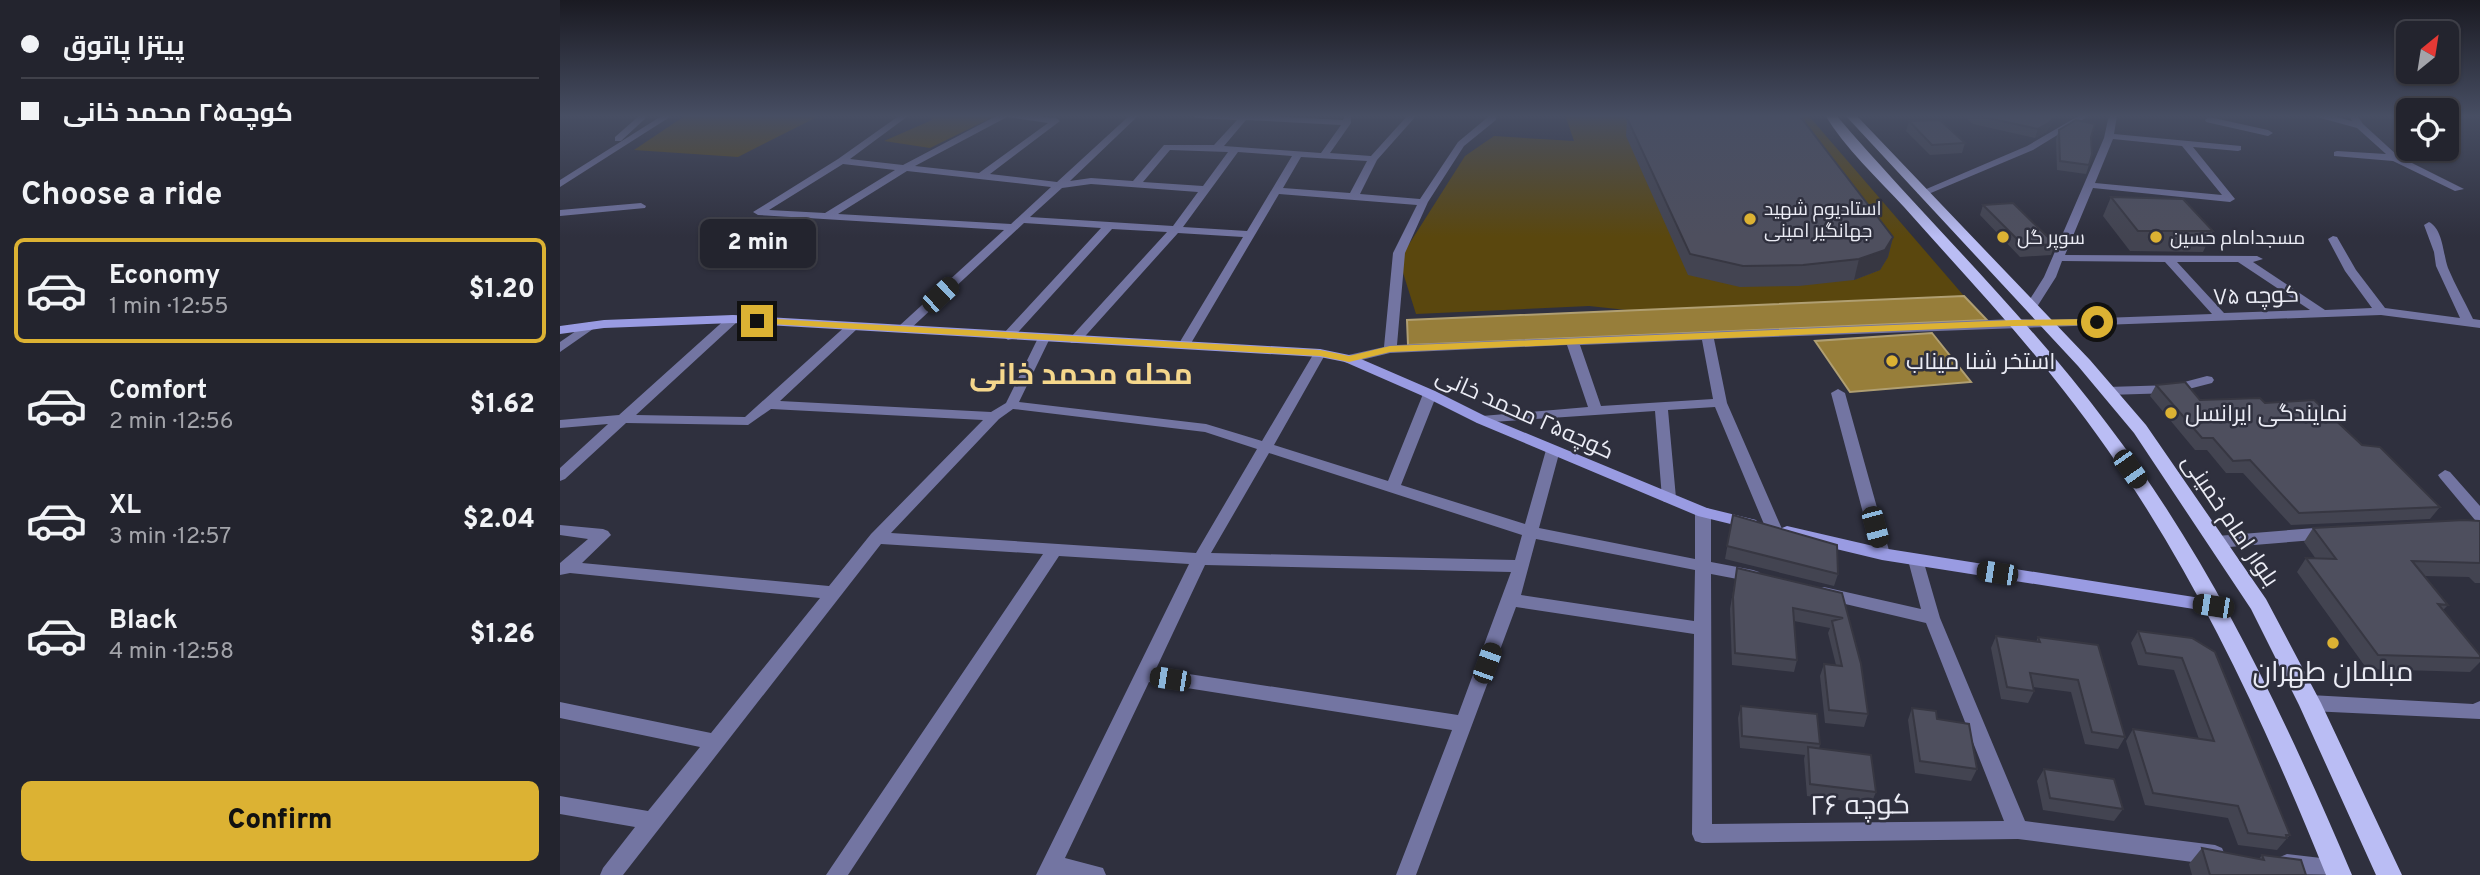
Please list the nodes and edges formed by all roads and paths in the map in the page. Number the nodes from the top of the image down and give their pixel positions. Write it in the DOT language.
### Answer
graph roads {
  1 [pos="600,156"];
  2 [pos="605,156"];
  3 [pos="848,156"];
  4 [pos="928,156"];
  5 [pos="1009,156"];
  6 [pos="1091,156"];
  7 [pos="1160,156"];
  8 [pos="1230,156"];
  9 [pos="1297,156"];
  10 [pos="1323,156"];
  11 [pos="1376,156"];
  12 [pos="1453,156"];
  13 [pos="1866,156"];
  14 [pos="1888,156"];
  15 [pos="2011,156"];
  16 [pos="2102,156"];
  17 [pos="2195,156"];
  18 [pos="2364,156"];
  19 [pos="2393,156"];
  20 [pos="2395,158"];
  21 [pos="1373,159"];
  22 [pos="841,161"];
  23 [pos="589,166"];
  24 [pos="905,168"];
  25 [pos="982,176"];
  26 [pos="560,184"];
  27 [pos="1059,185"];
  28 [pos="1135,185"];
  29 [pos="2089,185"];
  30 [pos="2459,189"];
  31 [pos="1205,190"];
  32 [pos="1278,191"];
  33 [pos="1922,193"];
  34 [pos="1353,197"];
  35 [pos="1423,202"];
  36 [pos="641,206"];
  37 [pos="560,213"];
  38 [pos="827,216"];
  39 [pos="1017,223"];
  40 [pos="2429,225"];
  41 [pos="1109,226"];
  42 [pos="1175,230"];
  43 [pos="1251,234"];
  44 [pos="2333,239"];
  45 [pos="2058,258"];
  46 [pos="2168,259"];
  47 [pos="2241,259"];
  48 [pos="2257,259"];
  49 [pos="2031,307"];
  50 [pos="2381,311"];
  51 [pos="2324,313"];
  52 [pos="2221,317"];
  53 [pos="733,319"];
  54 [pos="2014,323"];
  55 [pos="2474,323"];
  56 [pos="2047,324"];
  57 [pos="589,326"];
  58 [pos="852,326"];
  59 [pos="560,330"];
  60 [pos="903,330"];
  61 [pos="1707,335"];
  62 [pos="1008,336"];
  63 [pos="1044,338"];
  64 [pos="1075,340"];
  65 [pos="1572,341"];
  66 [pos="1184,345"];
  67 [pos="560,348"];
  68 [pos="1390,349"];
  69 [pos="1320,353"];
  70 [pos="1349,359"];
  71 [pos="2207,380"];
  72 [pos="2107,391"];
  73 [pos="1838,393"];
  74 [pos="1430,394"];
  75 [pos="1720,403"];
  76 [pos="768,405"];
  77 [pos="1011,405"];
  78 [pos="1661,406"];
  79 [pos="1596,411"];
  80 [pos="994,416"];
  81 [pos="623,419"];
  82 [pos="1482,420"];
  83 [pos="560,424"];
  84 [pos="1267,447"];
  85 [pos="1553,450"];
  86 [pos="2445,475"];
  87 [pos="560,476"];
  88 [pos="1393,488"];
  89 [pos="1669,498"];
  90 [pos="1703,512"];
  91 [pos="2476,522"];
  92 [pos="1774,529"];
  93 [pos="560,530"];
  94 [pos="1531,532"];
  95 [pos="2342,532"];
  96 [pos="877,538"];
  97 [pos="2217,542"];
  98 [pos="1054,550"];
  99 [pos="1882,554"];
  100 [pos="1200,559"];
  101 [pos="1916,560"];
  102 [pos="1705,565"];
  103 [pos="1521,566"];
  104 [pos="563,570"];
  105 [pos="1772,580"];
  106 [pos="1811,590"];
  107 [pos="834,593"];
  108 [pos="1509,600"];
  109 [pos="2213,606"];
  110 [pos="1931,618"];
  111 [pos="1704,629"];
  112 [pos="1143,674"];
  113 [pos="2310,703"];
  114 [pos="2480,709"];
  115 [pos="560,710"];
  116 [pos="1464,724"];
  117 [pos="714,742"];
  118 [pos="560,805"];
  119 [pos="652,821"];
  120 [pos="2018,830"];
  121 [pos="2231,857"];
  122 [pos="2271,862"];
  123 [pos="1048,870"];
  124 [pos="2339,873"];
  125 [pos="610,875"];
  126 [pos="836,875"];
  127 [pos="1096,875"];
  128 [pos="1406,875"];
  129 [pos="2389,875"];
  1 -- 23 [label="street"];
  2 -- 23 [label="street"];
  3 -- 22 [label="street"];
  4 -- 24 [label="street"];
  5 -- 25 [label="street"];
  6 -- 27 [label="street"];
  7 -- 28 [label="street"];
  8 -- 31 [label="street"];
  9 -- 10 [label="street"];
  9 -- 32 [label="street"];
  10 -- 21 [label="street"];
  11 -- 21 [label="street"];
  12 -- 35 [label="street"];
  13 -- 54 [label="main road"];
  14 -- 33 [label="main road, بلوار امام خمینی"];
  15 -- 33 [label="street"];
  16 -- 29 [label="street"];
  17 -- 29 [label="street"];
  18 -- 20 [label="street"];
  19 -- 20 [label="street"];
  20 -- 30 [label="street"];
  21 -- 34 [label="street"];
  22 -- 24 [label="street"];
  22 -- 38 [label="street"];
  23 -- 26 [label="street"];
  24 -- 25 [label="street"];
  24 -- 38 [label="street"];
  25 -- 27 [label="street"];
  27 -- 28 [label="street"];
  27 -- 39 [label="street"];
  28 -- 31 [label="street"];
  29 -- 45 [label="street"];
  31 -- 42 [label="street"];
  32 -- 34 [label="street"];
  32 -- 43 [label="street"];
  33 -- 49 [label="main road, بلوار امام خمینی"];
  34 -- 35 [label="street"];
  35 -- 68 [label="street"];
  36 -- 37 [label="street"];
  38 -- 39 [label="street"];
  39 -- 41 [label="street"];
  39 -- 60 [label="street"];
  40 -- 55 [label="street"];
  41 -- 42 [label="street"];
  41 -- 62 [label="street"];
  42 -- 43 [label="street"];
  42 -- 64 [label="street"];
  43 -- 66 [label="street"];
  44 -- 50 [label="street"];
  45 -- 46 [label="street"];
  45 -- 49 [label="street"];
  46 -- 47 [label="street"];
  46 -- 52 [label="street"];
  47 -- 48 [label="street"];
  47 -- 51 [label="street"];
  49 -- 56 [label="main road, بلوار امام خمینی"];
  50 -- 51 [label="street, کوچه ۷۵"];
  50 -- 55 [label="street, کوچه ۷۵"];
  51 -- 52 [label="street, کوچه ۷۵"];
  52 -- 56 [label="street, کوچه ۷۵"];
  53 -- 57 [label="street, کوچه۲۵ محمد خانی"];
  53 -- 58 [label="street, کوچه۲۵ محمد خانی"];
  53 -- 81 [label="street"];
  54 -- 56 [label="street, کوچه ۷۵"];
  54 -- 61 [label="street, کوچه ۷۵"];
  54 -- 109 [label="main road"];
  56 -- 72 [label="main road, بلوار امام خمینی"];
  57 -- 59 [label="street, کوچه۲۵ محمد خانی"];
  57 -- 67 [label="street"];
  58 -- 60 [label="street, کوچه۲۵ محمد خانی"];
  58 -- 76 [label="street"];
  60 -- 62 [label="street, کوچه۲۵ محمد خانی"];
  61 -- 65 [label="street, کوچه ۷۵"];
  61 -- 75 [label="street"];
  62 -- 63 [label="street, کوچه۲۵ محمد خانی"];
  63 -- 64 [label="street, کوچه۲۵ محمد خانی"];
  63 -- 77 [label="street"];
  64 -- 66 [label="street, کوچه۲۵ محمد خانی"];
  65 -- 68 [label="street, کوچه ۷۵"];
  65 -- 79 [label="street"];
  66 -- 69 [label="street, کوچه۲۵ محمد خانی"];
  68 -- 70 [label="street, کوچه ۷۵"];
  69 -- 70 [label="street, کوچه۲۵ محمد خانی"];
  69 -- 84 [label="street"];
  70 -- 74 [label="street, کوچه۲۵ محمد خانی"];
  71 -- 72 [label="street"];
  72 -- 97 [label="main road, بلوار امام خمینی"];
  73 -- 99 [label="street"];
  74 -- 82 [label="street, کوچه۲۵ محمد خانی"];
  74 -- 88 [label="street"];
  75 -- 78 [label="street"];
  75 -- 92 [label="street"];
  76 -- 80 [label="street"];
  76 -- 81 [label="street"];
  77 -- 80 [label="street"];
  77 -- 84 [label="street"];
  78 -- 79 [label="street"];
  78 -- 89 [label="street"];
  79 -- 82 [label="street"];
  80 -- 96 [label="street"];
  81 -- 83 [label="street"];
  81 -- 87 [label="street"];
  82 -- 85 [label="street, کوچه۲۵ محمد خانی"];
  84 -- 88 [label="street"];
  84 -- 100 [label="street"];
  85 -- 89 [label="street, کوچه۲۵ محمد خانی"];
  85 -- 94 [label="street"];
  86 -- 91 [label="street"];
  88 -- 94 [label="street"];
  89 -- 90 [label="street, کوچه۲۵ محمد خانی"];
  90 -- 92 [label="street, کوچه۲۵ محمد خانی"];
  90 -- 102 [label="street, کوچه ۲۶"];
  92 -- 99 [label="street, کوچه۲۵ محمد خانی"];
  93 -- 104 [label="street"];
  94 -- 102 [label="street"];
  94 -- 103 [label="street"];
  95 -- 97 [label="street"];
  96 -- 98 [label="street"];
  96 -- 107 [label="street"];
  97 -- 113 [label="main road, بلوار امام خمینی"];
  98 -- 100 [label="street"];
  98 -- 126 [label="street"];
  99 -- 101 [label="street, کوچه۲۵ محمد خانی"];
  100 -- 103 [label="street"];
  100 -- 112 [label="street"];
  101 -- 109 [label="street, کوچه۲۵ محمد خانی"];
  101 -- 110 [label="street"];
  102 -- 105 [label="street"];
  102 -- 111 [label="street, کوچه ۲۶"];
  103 -- 108 [label="street"];
  104 -- 107 [label="street"];
  106 -- 110 [label="street"];
  107 -- 117 [label="street"];
  108 -- 111 [label="street"];
  108 -- 116 [label="street"];
  109 -- 124 [label="main road"];
  110 -- 120 [label="street"];
  111 -- 120 [label="street, کوچه ۲۶"];
  112 -- 116 [label="street"];
  112 -- 123 [label="street"];
  113 -- 114 [label="street"];
  113 -- 129 [label="main road, بلوار امام خمینی"];
  115 -- 117 [label="street"];
  116 -- 128 [label="street"];
  117 -- 119 [label="street"];
  118 -- 119 [label="street"];
  119 -- 125 [label="street"];
  120 -- 121 [label="street, کوچه ۲۶"];
  122 -- 124 [label="street"];
  123 -- 127 [label="street"];
}
